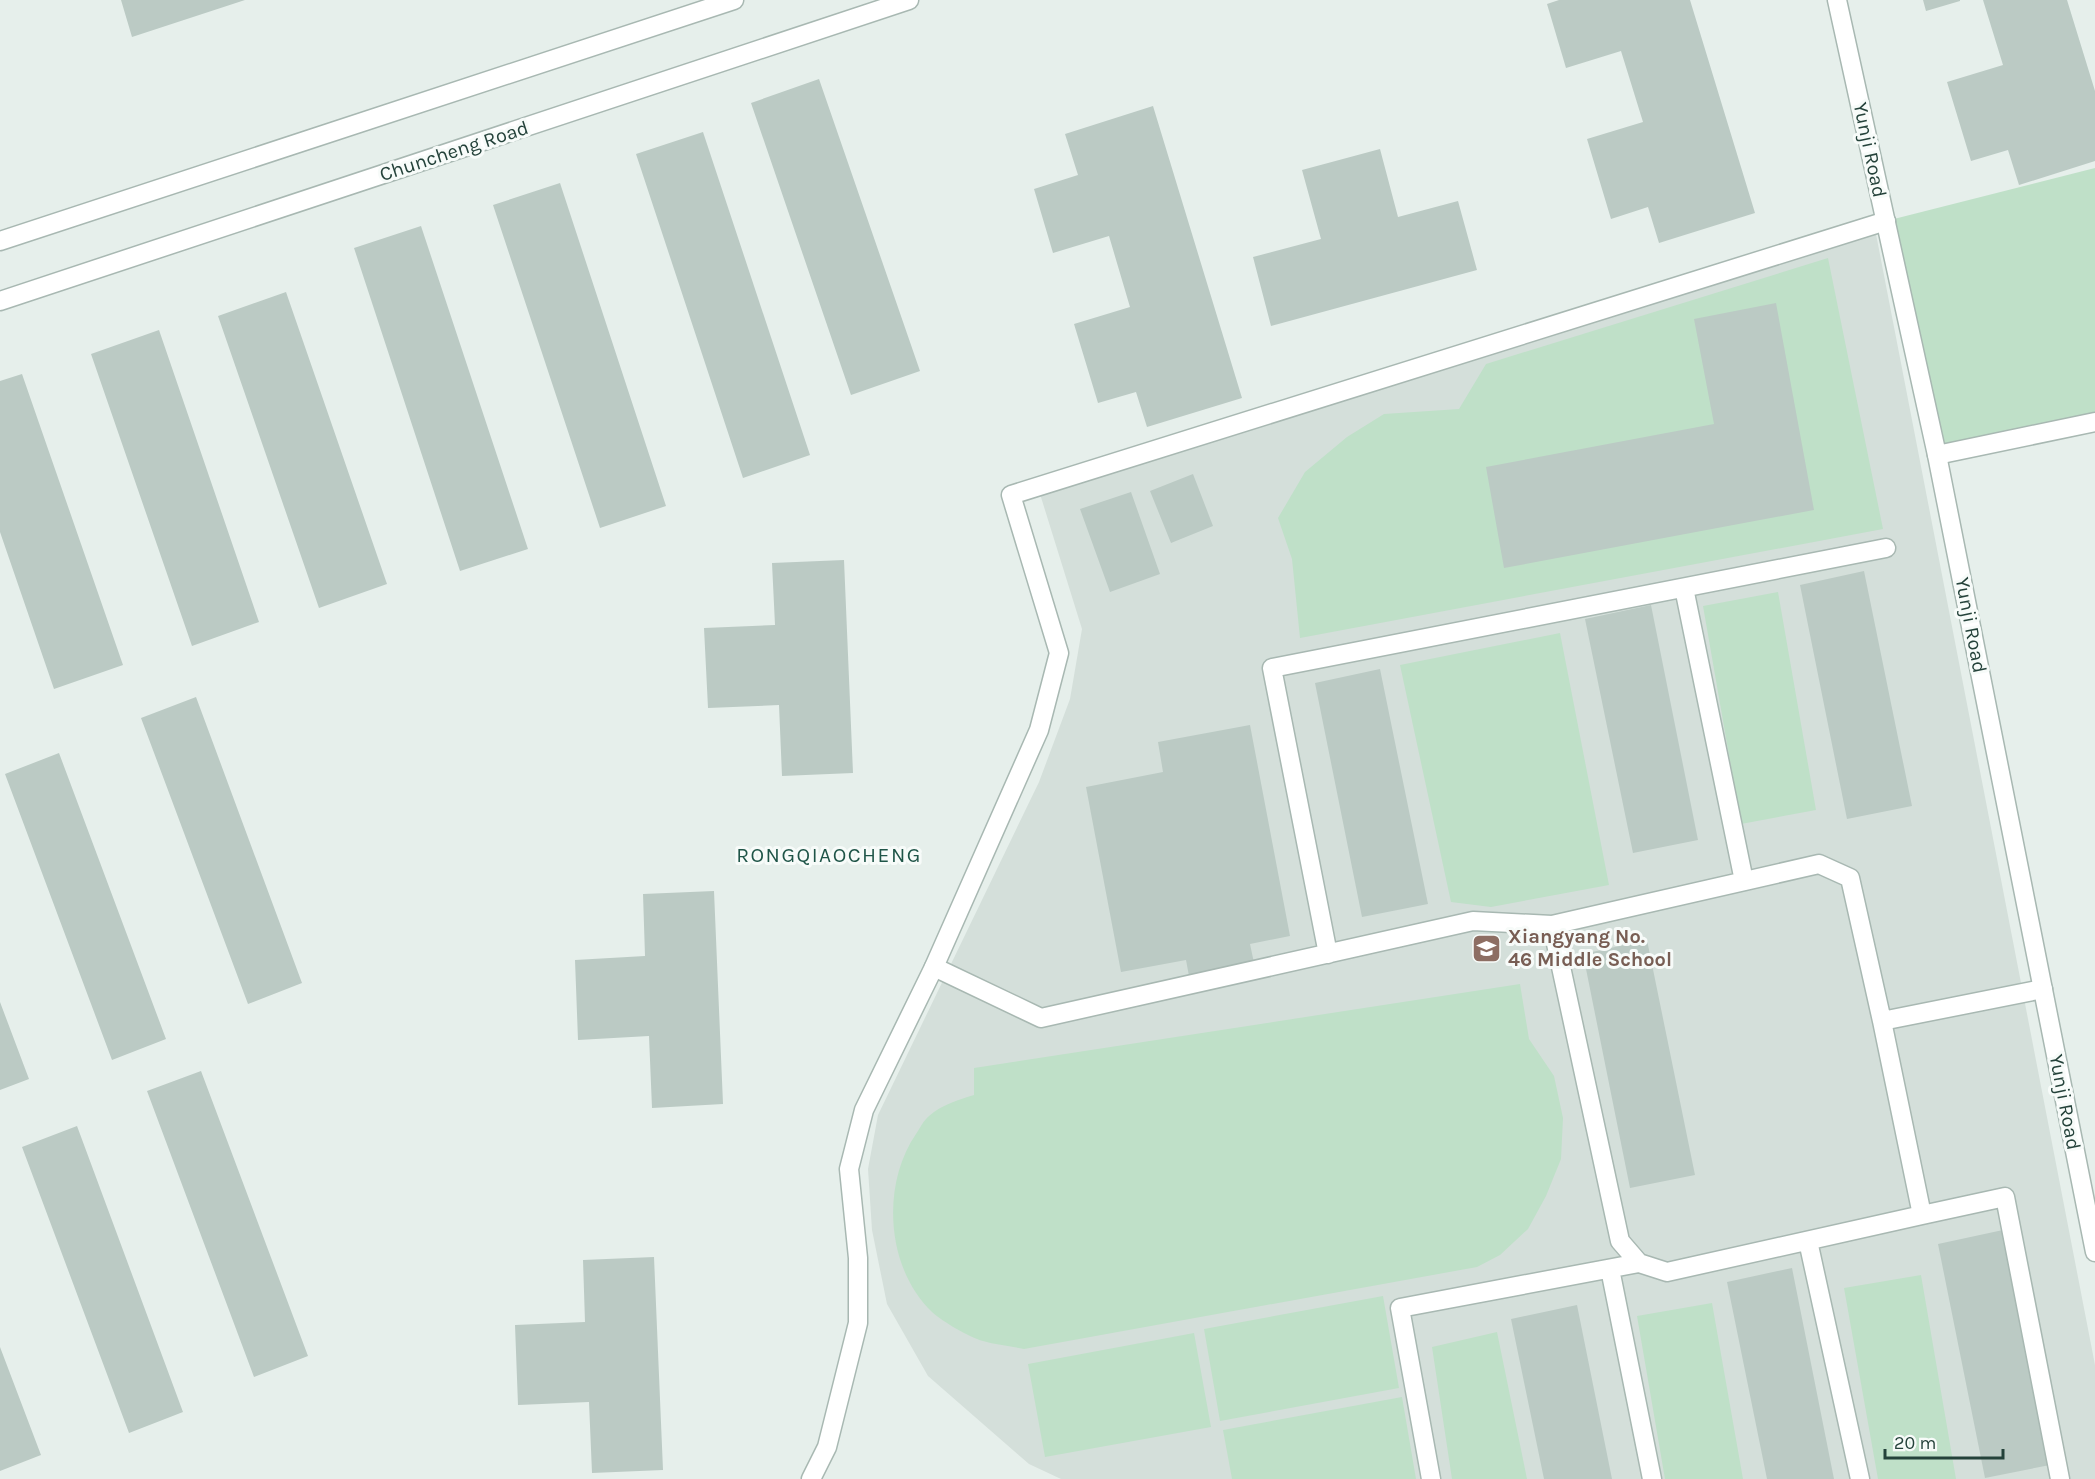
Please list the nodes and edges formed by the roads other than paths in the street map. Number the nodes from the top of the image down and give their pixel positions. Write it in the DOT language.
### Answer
graph roads {
  1 [pos="734,0"];
  2 [pos="909,0"];
  3 [pos="1838,0"];
  4 [pos="1886,221"];
  5 [pos="0,242"];
  6 [pos="0,301"];
  7 [pos="2095,422"];
  8 [pos="1937,454"];
  9 [pos="1886,548"];
  10 [pos="1684,588"];
  11 [pos="1744,882"];
  12 [pos="1552,925"];
  13 [pos="1328,954"];
  14 [pos="934,967"];
  15 [pos="2043,988"];
  16 [pos="1882,1021"];
  17 [pos="1922,1215"];
  18 [pos="1808,1241"];
  19 [pos="2095,1252"];
  20 [pos="1639,1263"];
  21 [pos="1610,1269"];
  22 [pos="811,1479"];
  23 [pos="1431,1479"];
  24 [pos="1652,1479"];
  25 [pos="1860,1479"];
  26 [pos="2061,1479"];
  1 -- 5 [label="street"];
  2 -- 6 [label="street, Chuncheng Road"];
  3 -- 4 [label="street, Yunji Road"];
  4 -- 8 [label="street, Yunji Road"];
  4 -- 14 [label="street"];
  7 -- 8 [label="street"];
  8 -- 15 [label="street, Yunji Road"];
  9 -- 10 [label="street"];
  10 -- 11 [label="street"];
  10 -- 13 [label="street"];
  11 -- 12 [label="street"];
  11 -- 16 [label="street"];
  12 -- 13 [label="street"];
  12 -- 20 [label="street"];
  13 -- 14 [label="street"];
  14 -- 22 [label="street"];
  15 -- 16 [label="street"];
  15 -- 19 [label="street, Yunji Road"];
  16 -- 17 [label="street"];
  17 -- 18 [label="street"];
  17 -- 26 [label="street"];
  18 -- 20 [label="street"];
  18 -- 25 [label="street"];
  20 -- 21 [label="street"];
  21 -- 23 [label="street"];
  21 -- 24 [label="street"];
}
